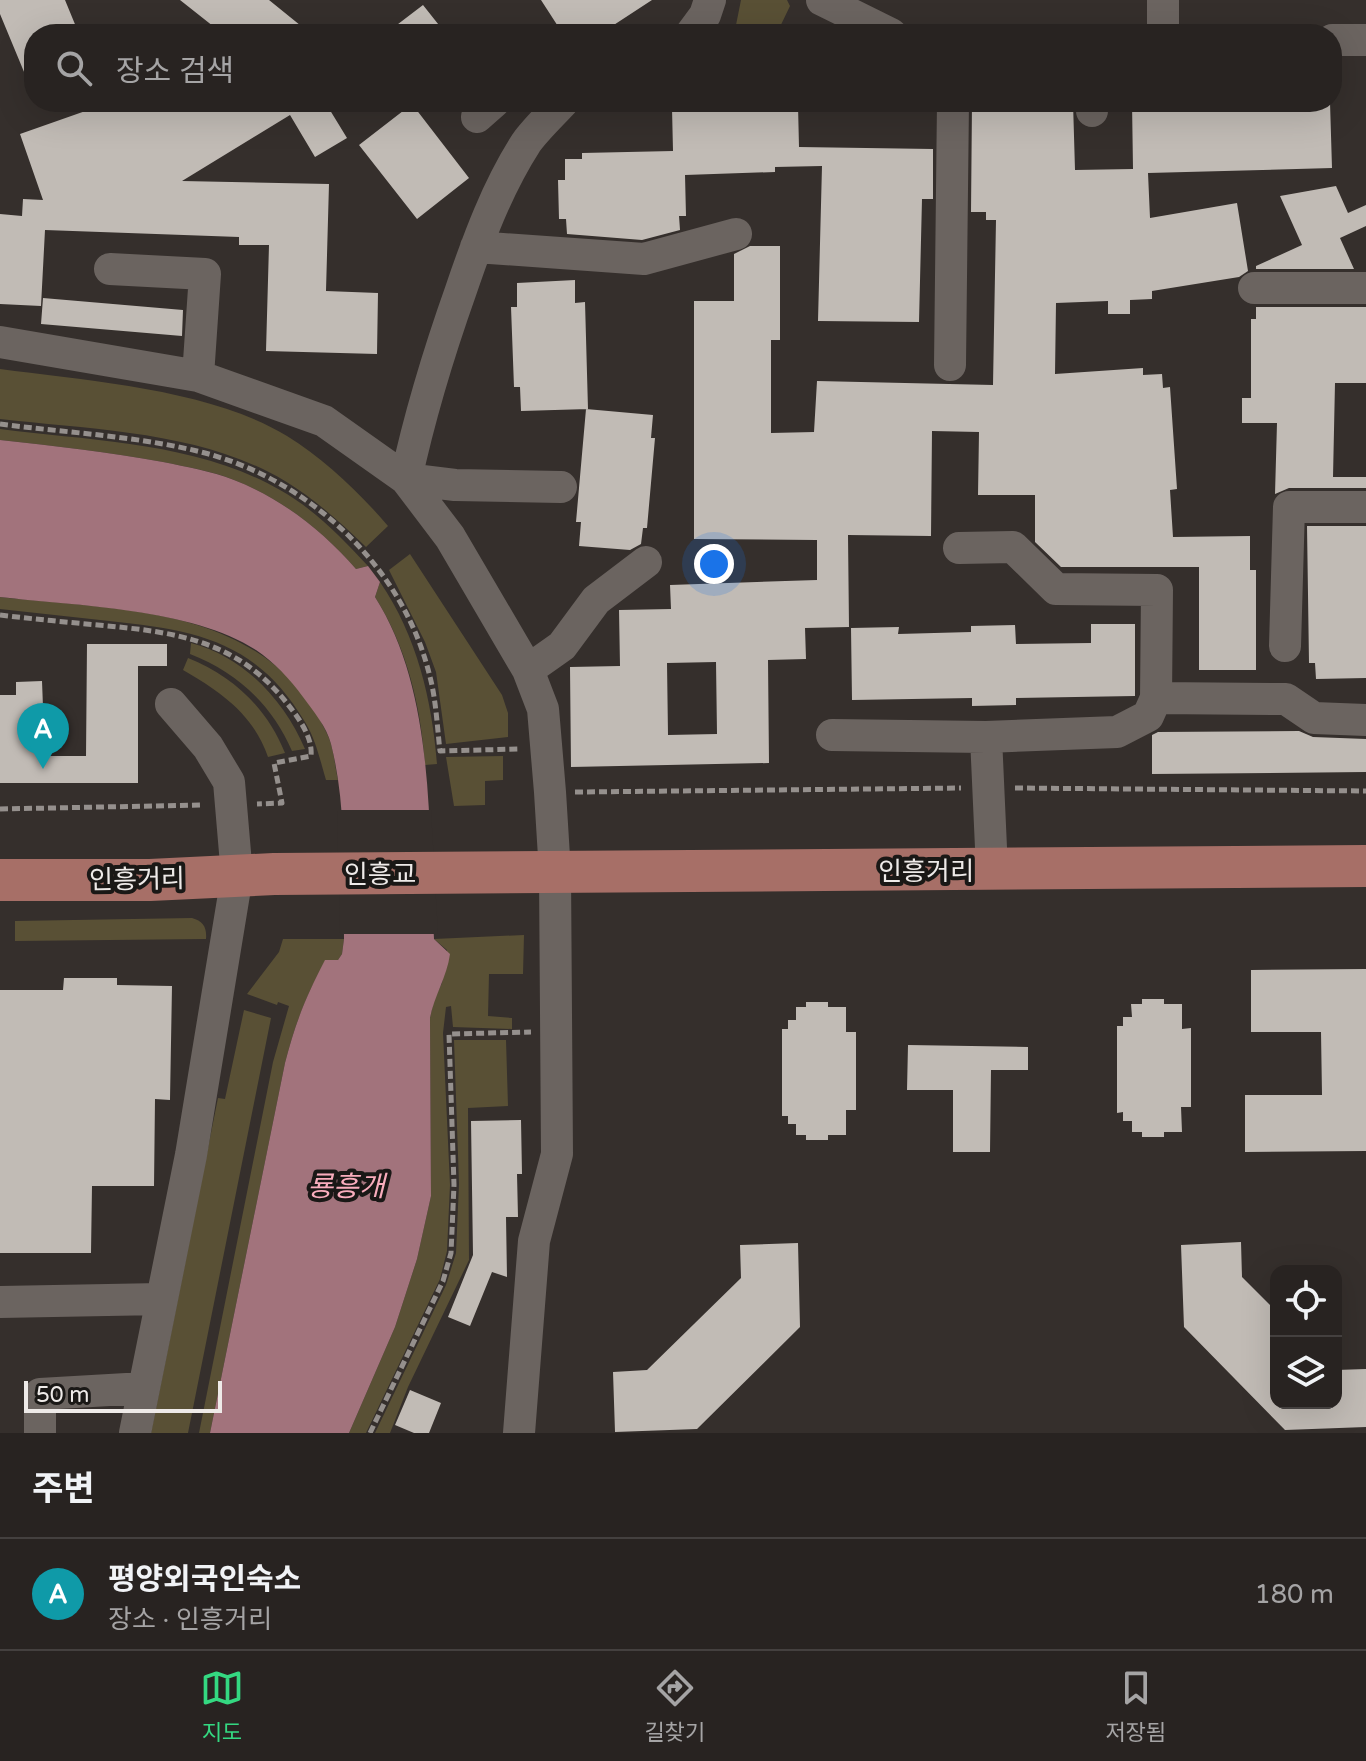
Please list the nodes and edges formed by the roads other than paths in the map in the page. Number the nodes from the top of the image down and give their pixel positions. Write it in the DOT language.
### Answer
graph roads {
  1 [pos="710,0"];
  2 [pos="822,0"];
  3 [pos="1163,0"];
  4 [pos="698,24"];
  5 [pos="871,24"];
  6 [pos="1163,24"];
  7 [pos="1342,40"];
  8 [pos="1366,40"];
  9 [pos="554,112"];
  10 [pos="953,112"];
  11 [pos="736,234"];
  12 [pos="476,247"];
  13 [pos="110,269"];
  14 [pos="1254,288"];
  15 [pos="1366,288"];
  16 [pos="0,342"];
  17 [pos="950,365"];
  18 [pos="198,376"];
  19 [pos="406,479"];
  20 [pos="561,487"];
  21 [pos="1366,507"];
  22 [pos="959,548"];
  23 [pos="646,562"];
  24 [pos="1285,646"];
  25 [pos="528,670"];
  26 [pos="1156,698"];
  27 [pos="171,704"];
  28 [pos="1366,720"];
  29 [pos="832,735"];
  30 [pos="986,737"];
  31 [pos="1366,866"];
  32 [pos="992,870"];
  33 [pos="555,873"];
  34 [pos="487,874"];
  35 [pos="256,875"];
  36 [pos="0,880"];
  37 [pos="161,1299"];
  38 [pos="0,1302"];
  39 [pos="144,1388"];
  40 [pos="40,1433"];
  41 [pos="135,1433"];
  42 [pos="519,1433"];
  1 -- 4 [label="street"];
  2 -- 5 [label="street"];
  3 -- 6 [label="street"];
  7 -- 8 [label="street"];
  9 -- 12 [label="street"];
  10 -- 17 [label="street"];
  11 -- 12 [label="street"];
  12 -- 19 [label="street"];
  13 -- 18 [label="street"];
  14 -- 15 [label="street"];
  16 -- 18 [label="street"];
  18 -- 19 [label="street"];
  19 -- 20 [label="street"];
  19 -- 25 [label="street"];
  21 -- 24 [label="street"];
  22 -- 26 [label="street"];
  23 -- 25 [label="street"];
  25 -- 33 [label="street"];
  26 -- 28 [label="street"];
  26 -- 30 [label="street"];
  27 -- 35 [label="street"];
  29 -- 30 [label="street"];
  30 -- 32 [label="street"];
  31 -- 32 [label="main road, 인흥거리"];
  32 -- 33 [label="main road, 인흥거리"];
  33 -- 34 [label="main road, 인흥거리"];
  33 -- 42 [label="street"];
  34 -- 35 [label="main road, 인흥교"];
  35 -- 36 [label="main road, 인흥거리"];
  35 -- 37 [label="street"];
  37 -- 38 [label="street"];
  37 -- 39 [label="street"];
  39 -- 40 [label="street"];
  39 -- 41 [label="street"];
}
